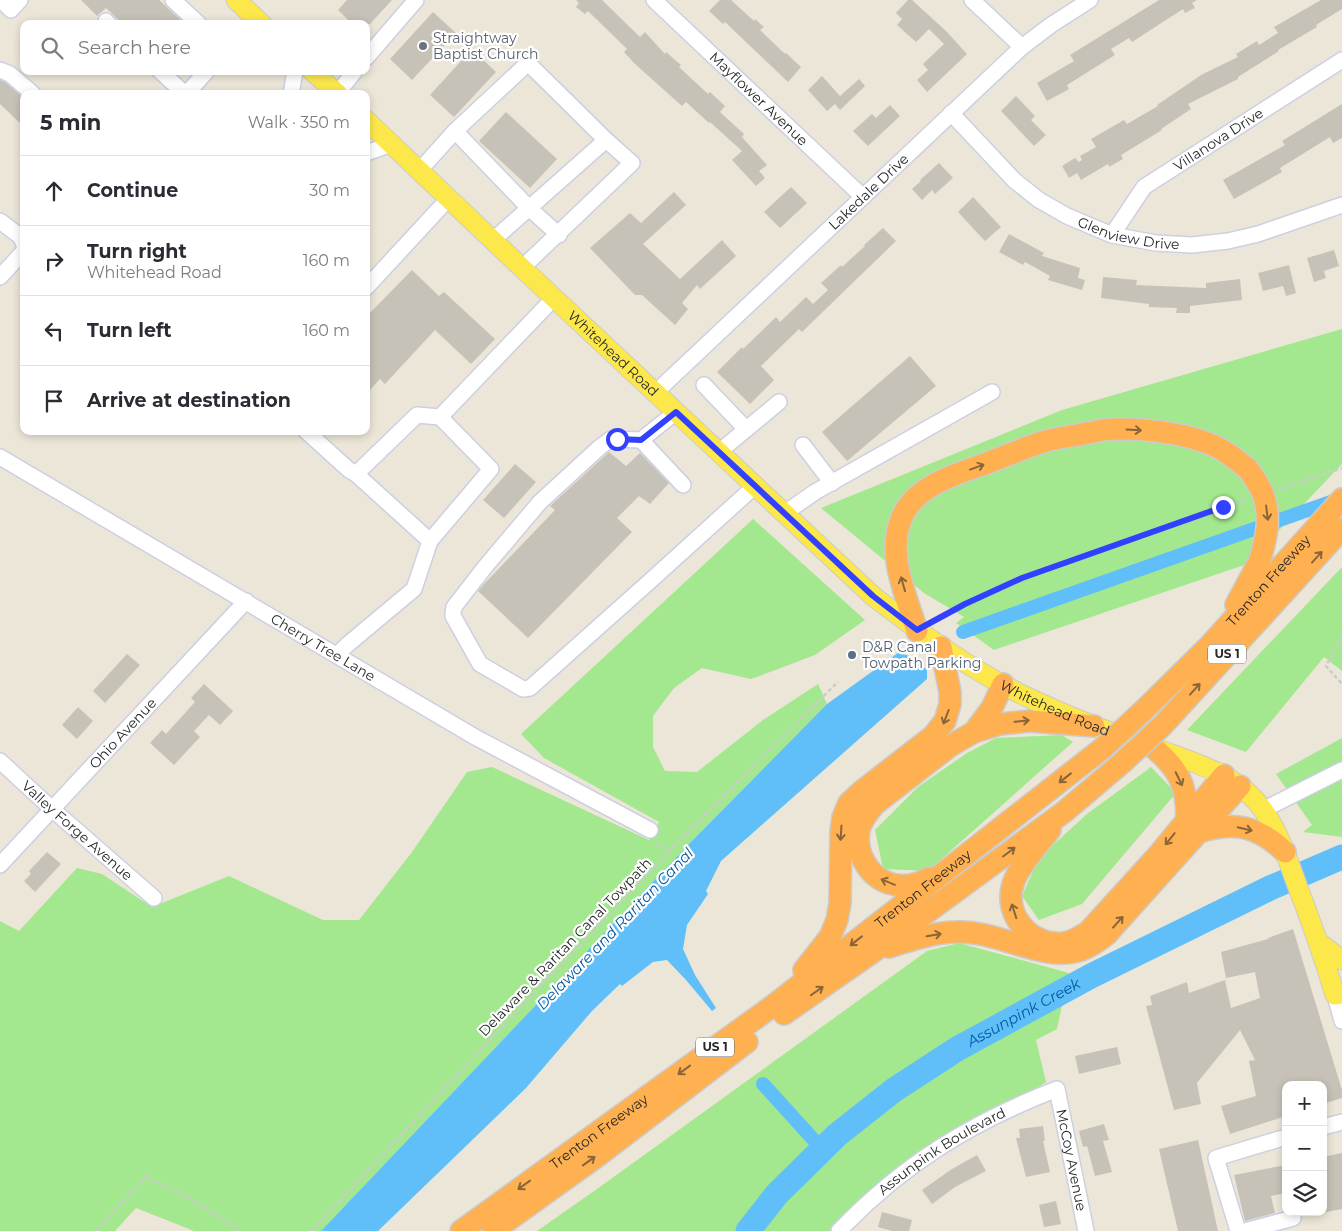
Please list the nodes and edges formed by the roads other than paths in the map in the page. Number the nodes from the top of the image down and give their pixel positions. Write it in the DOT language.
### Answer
graph roads {
  1 [pos="20,0"];
  2 [pos="173,0"];
  3 [pos="236,0"];
  4 [pos="416,0"];
  5 [pos="654,0"];
  6 [pos="972,0"];
  7 [pos="1090,0"];
  8 [pos="1,1"];
  9 [pos="196,20"];
  10 [pos="254,20"];
  11 [pos="1022,47"];
  12 [pos="370,53"];
  13 [pos="1342,60"];
  14 [pos="0,70"];
  15 [pos="164,75"];
  16 [pos="203,75"];
  17 [pos="294,75"];
  18 [pos="317,75"];
  19 [pos="352,75"];
  20 [pos="28,90"];
  21 [pos="181,90"];
  22 [pos="190,90"];
  23 [pos="292,90"];
  24 [pos="333,90"];
  25 [pos="341,90"];
  26 [pos="951,114"];
  27 [pos="370,124"];
  28 [pos="455,131"];
  29 [pos="606,140"];
  30 [pos="392,144"];
  31 [pos="370,152"];
  32 [pos="420,170"];
  33 [pos="863,196"];
  34 [pos="450,198"];
  35 [pos="1342,205"];
  36 [pos="529,208"];
  37 [pos="0,221"];
  38 [pos="559,235"];
  39 [pos="1112,235"];
  40 [pos="20,236"];
  41 [pos="493,240"];
  42 [pos="20,255"];
  43 [pos="522,268"];
  44 [pos="372,271"];
  45 [pos="0,277"];
  46 [pos="554,298"];
  47 [pos="704,385"];
  48 [pos="656,392"];
  49 [pos="992,392"];
  50 [pos="779,402"];
  51 [pos="676,412"];
  52 [pos="440,417"];
  53 [pos="746,429"];
  54 [pos="310,435"];
  55 [pos="641,440"];
  56 [pos="803,445"];
  57 [pos="720,452"];
  58 [pos="0,457"];
  59 [pos="356,474"];
  60 [pos="832,483"];
  61 [pos="684,485"];
  62 [pos="755,486"];
  63 [pos="1342,499"];
  64 [pos="785,513"];
  65 [pos="1342,529"];
  66 [pos="430,541"];
  67 [pos="1276,572"];
  68 [pos="246,601"];
  69 [pos="938,649"];
  70 [pos="337,656"];
  71 [pos="1003,684"];
  72 [pos="1094,726"];
  73 [pos="974,732"];
  74 [pos="1153,747"];
  75 [pos="0,761"];
  76 [pos="1342,770"];
  77 [pos="1232,781"];
  78 [pos="52,810"];
  79 [pos="1263,810"];
  80 [pos="1064,812"];
  81 [pos="1193,826"];
  82 [pos="650,830"];
  83 [pos="1286,855"];
  84 [pos="964,857"];
  85 [pos="0,865"];
  86 [pos="154,898"];
  87 [pos="1318,942"];
  88 [pos="870,954"];
  89 [pos="1342,960"];
  90 [pos="1338,994"];
  91 [pos="774,1005"];
  92 [pos="1342,1021"];
  93 [pos="1057,1089"];
  94 [pos="1342,1122"];
  95 [pos="1327,1126"];
  96 [pos="1282,1139"];
  97 [pos="1293,1218"];
  98 [pos="462,1231"];
  99 [pos="493,1231"];
  100 [pos="839,1231"];
  101 [pos="1086,1231"];
  102 [pos="1238,1231"];
  103 [pos="1245,1231"];
  1 -- 8 [label="street"];
  2 -- 9 [label="street"];
  3 -- 10 [label="main road"];
  4 -- 12 [label="street"];
  5 -- 33 [label="street, Mayflower Avenue"];
  6 -- 11 [label="street"];
  7 -- 11 [label="street, Lakedale Drive"];
  11 -- 26 [label="street, Lakedale Drive"];
  13 -- 39 [label="street, Villanova Drive"];
  14 -- 20 [label="street"];
  15 -- 21 [label="street"];
  16 -- 22 [label="street"];
  17 -- 23 [label="street"];
  18 -- 24 [label="main road"];
  19 -- 25 [label="street"];
  26 -- 33 [label="street, Lakedale Drive"];
  26 -- 39 [label="street, Glenview Drive"];
  27 -- 30 [label="main road, Whitehead Road"];
  28 -- 29 [label="street"];
  28 -- 32 [label="street"];
  28 -- 36 [label="street"];
  29 -- 36 [label="street"];
  29 -- 38 [label="street"];
  30 -- 31 [label="street"];
  30 -- 32 [label="main road, Whitehead Road"];
  32 -- 34 [label="main road, Whitehead Road"];
  33 -- 48 [label="street, Lakedale Drive"];
  34 -- 41 [label="main road, Whitehead Road"];
  34 -- 44 [label="street"];
  35 -- 39 [label="street, Glenview Drive"];
  36 -- 38 [label="street"];
  36 -- 41 [label="street"];
  37 -- 40 [label="street"];
  38 -- 43 [label="street"];
  41 -- 43 [label="main road, Whitehead Road"];
  42 -- 45 [label="street"];
  43 -- 46 [label="main road, Whitehead Road"];
  46 -- 48 [label="main road, Whitehead Road"];
  46 -- 52 [label="street"];
  47 -- 53 [label="street"];
  48 -- 51 [label="main road, Whitehead Road"];
  49 -- 60 [label="street"];
  50 -- 53 [label="street"];
  51 -- 55 [label="street"];
  51 -- 57 [label="main road, Whitehead Road"];
  52 -- 59 [label="street"];
  52 -- 66 [label="street"];
  53 -- 57 [label="street"];
  54 -- 59 [label="street"];
  55 -- 61 [label="street"];
  55 -- 62 [label="street"];
  56 -- 60 [label="street"];
  57 -- 62 [label="main road, Whitehead Road"];
  58 -- 68 [label="street, Cherry Tree Lane"];
  59 -- 66 [label="street"];
  60 -- 64 [label="street"];
  62 -- 64 [label="main road, Whitehead Road"];
  63 -- 67 [label="highway, Trenton Freeway / US 1"];
  64 -- 69 [label="main road, Whitehead Road"];
  67 -- 65 [label="highway, Trenton Freeway / US 1, one-way"];
  66 -- 70 [label="street"];
  69 -- 67 [label="highway, one-way, bridge"];
  80 -- 67 [label="highway, Trenton Freeway / US 1, one-way, bridge"];
  67 -- 84 [label="highway, Trenton Freeway / US 1, one-way, bridge"];
  68 -- 70 [label="street, Cherry Tree Lane"];
  68 -- 78 [label="street, Ohio Avenue"];
  69 -- 71 [label="main road, Whitehead Road"];
  69 -- 91 [label="highway, one-way"];
  70 -- 82 [label="street, Cherry Tree Lane"];
  71 -- 72 [label="main road, Whitehead Road"];
  71 -- 73 [label="highway"];
  73 -- 72 [label="highway, one-way"];
  72 -- 74 [label="main road, Whitehead Road"];
  84 -- 73 [label="highway, one-way"];
  74 -- 77 [label="main road, Whitehead Road"];
  74 -- 81 [label="highway, one-way"];
  75 -- 78 [label="street, Valley Forge Avenue"];
  76 -- 79 [label="street"];
  77 -- 79 [label="main road, Whitehead Road"];
  77 -- 81 [label="highway"];
  78 -- 85 [label="street, Ohio Avenue"];
  78 -- 86 [label="street, Valley Forge Avenue"];
  79 -- 83 [label="main road, Whitehead Road"];
  81 -- 80 [label="highway, one-way"];
  88 -- 80 [label="highway, Trenton Freeway / US 1, one-way"];
  81 -- 83 [label="highway, one-way"];
  88 -- 81 [label="highway, one-way"];
  83 -- 87 [label="main road, Whitehead Road"];
  84 -- 91 [label="highway, Trenton Freeway / US 1, one-way"];
  87 -- 89 [label="main road"];
  87 -- 90 [label="main road, Whitehead Road"];
  99 -- 88 [label="highway, Trenton Freeway / US 1, one-way"];
  90 -- 92 [label="street, Whitehead Road"];
  91 -- 98 [label="highway, Trenton Freeway / US 1, one-way"];
  93 -- 100 [label="street, Assunpink Boulevard"];
  93 -- 101 [label="street, McCoy Avenue"];
  94 -- 95 [label="street"];
  96 -- 102 [label="street"];
  97 -- 103 [label="street"];
}
